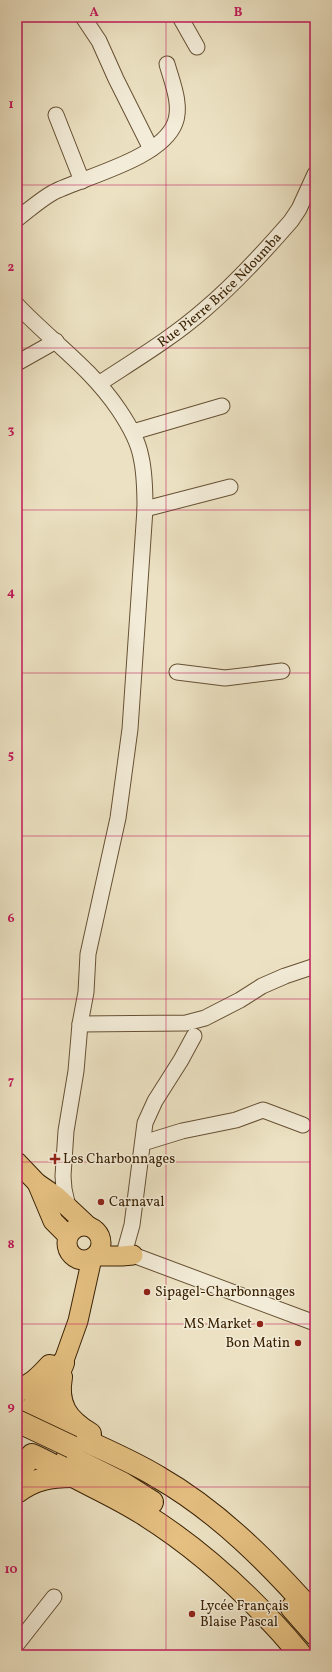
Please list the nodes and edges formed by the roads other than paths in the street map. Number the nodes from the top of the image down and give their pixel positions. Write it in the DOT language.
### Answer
graph roads {
  1 [pos="83,17"];
  2 [pos="180,17"];
  3 [pos="197,47"];
  4 [pos="167,64"];
  5 [pos="56,115"];
  6 [pos="151,149"];
  7 [pos="82,181"];
  8 [pos="314,181"];
  9 [pos="17,219"];
  10 [pos="17,305"];
  11 [pos="56,341"];
  12 [pos="17,363"];
  13 [pos="100,383"];
  14 [pos="222,406"];
  15 [pos="133,432"];
  16 [pos="230,487"];
  17 [pos="145,509"];
  18 [pos="282,671"];
  19 [pos="177,672"];
  20 [pos="315,966"];
  21 [pos="80,1024"];
  22 [pos="194,1036"];
  23 [pos="303,1125"];
  24 [pos="143,1143"];
  25 [pos="17,1162"];
  26 [pos="37,1183"];
  27 [pos="68,1207"];
  28 [pos="94,1232"];
  29 [pos="68,1236"];
  30 [pos="129,1252"];
  31 [pos="87,1257"];
  32 [pos="315,1323"];
  33 [pos="59,1362"];
  34 [pos="17,1391"];
  35 [pos="25,1417"];
  36 [pos="17,1434"];
  37 [pos="24,1452"];
  38 [pos="71,1460"];
  39 [pos="129,1460"];
  40 [pos="17,1474"];
  41 [pos="17,1492"];
  42 [pos="54,1597"];
  43 [pos="315,1615"];
  44 [pos="315,1634"];
  45 [pos="17,1644"];
  46 [pos="301,1655"];
  47 [pos="314,1655"];
  1 -- 6 [label="street"];
  2 -- 3 [label="street"];
  4 -- 6 [label="street"];
  5 -- 7 [label="street"];
  6 -- 7 [label="street"];
  7 -- 9 [label="street"];
  8 -- 13 [label="street, Rue Pierre Brice Ndoumba"];
  10 -- 11 [label="street"];
  11 -- 12 [label="street"];
  11 -- 13 [label="street"];
  13 -- 15 [label="street"];
  14 -- 15 [label="street"];
  15 -- 17 [label="street"];
  16 -- 17 [label="street"];
  17 -- 21 [label="street"];
  18 -- 19 [label="street"];
  20 -- 21 [label="street"];
  21 -- 27 [label="street"];
  22 -- 24 [label="street"];
  23 -- 24 [label="street"];
  24 -- 30 [label="street"];
  25 -- 26 [label="main road"];
  26 -- 27 [label="main road"];
  26 -- 29 [label="main road"];
  27 -- 28 [label="main road"];
  28 -- 29 [label="main road"];
  28 -- 30 [label="main road"];
  28 -- 31 [label="main road"];
  29 -- 31 [label="main road"];
  30 -- 31 [label="main road"];
  30 -- 32 [label="street"];
  31 -- 33 [label="main road"];
  33 -- 34 [label="highway"];
  33 -- 35 [label="highway"];
  33 -- 39 [label="highway"];
  35 -- 37 [label="highway"];
  35 -- 38 [label="highway, bridge"];
  35 -- 39 [label="highway"];
  36 -- 38 [label="highway"];
  37 -- 38 [label="highway"];
  37 -- 40 [label="highway"];
  38 -- 41 [label="highway"];
  38 -- 44 [label="highway"];
  38 -- 46 [label="highway"];
  38 -- 47 [label="highway"];
  39 -- 43 [label="highway"];
  42 -- 45 [label="street"];
}
